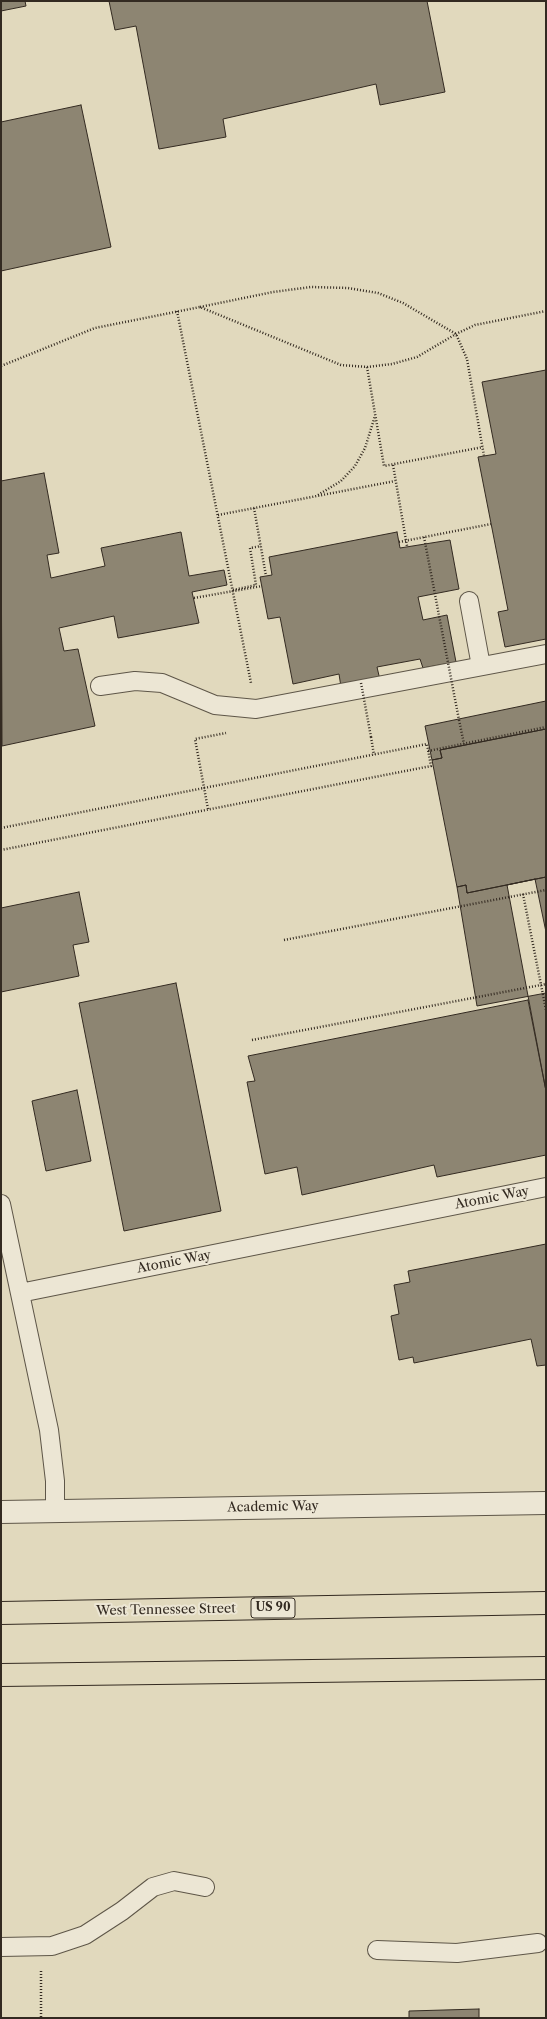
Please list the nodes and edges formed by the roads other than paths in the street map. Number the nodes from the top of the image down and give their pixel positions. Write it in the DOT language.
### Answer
graph roads {
  1 [pos="469,601"];
  2 [pos="546,654"];
  3 [pos="481,666"];
  4 [pos="100,686"];
  5 [pos="546,1187"];
  6 [pos="1,1204"];
  7 [pos="20,1293"];
  8 [pos="546,1503"];
  9 [pos="55,1511"];
  10 [pos="1,1512"];
  11 [pos="546,1603"];
  12 [pos="1,1613"];
  13 [pos="546,1668"];
  14 [pos="1,1675"];
  15 [pos="205,1887"];
  16 [pos="538,1943"];
  17 [pos="1,1947"];
  18 [pos="377,1950"];
  1 -- 3 [label="lane"];
  2 -- 3 [label="lane"];
  3 -- 4 [label="lane"];
  5 -- 7 [label="lane, Atomic Way"];
  6 -- 7 [label="lane"];
  7 -- 9 [label="lane"];
  8 -- 9 [label="street, Academic Way"];
  9 -- 10 [label="street, Academic Way"];
  11 -- 12 [label="main road, West Tennessee Street / US 90"];
  13 -- 14 [label="main road"];
  15 -- 17 [label="lane"];
  16 -- 18 [label="lane"];
}
